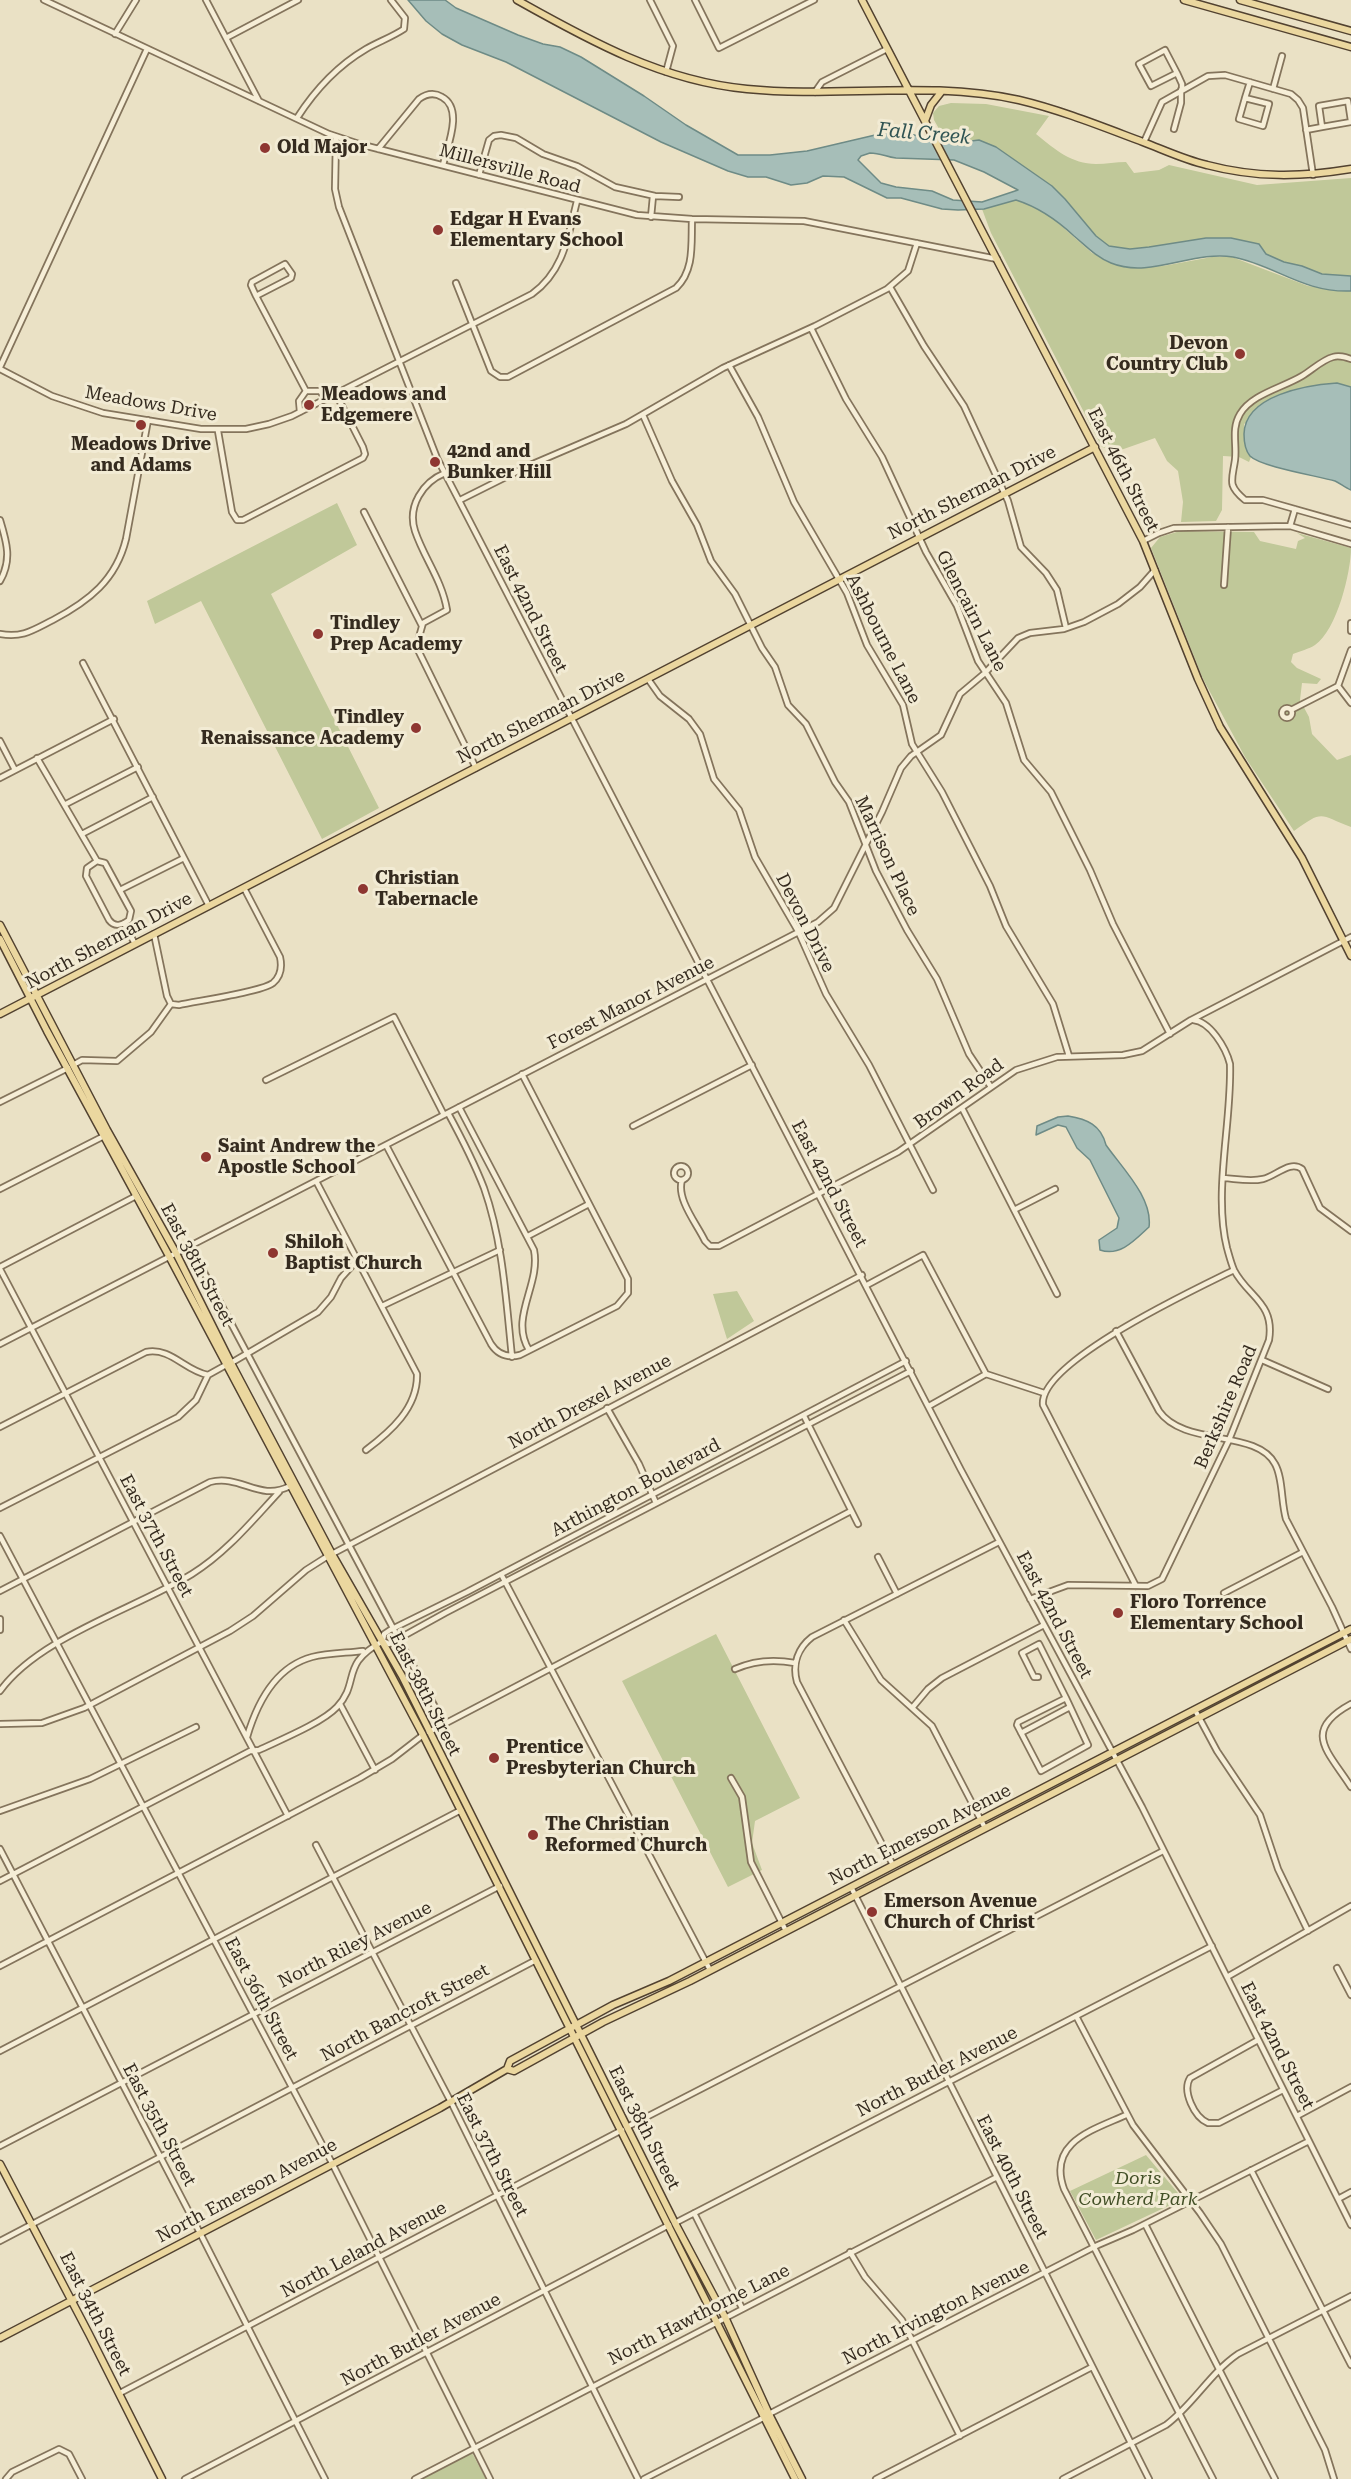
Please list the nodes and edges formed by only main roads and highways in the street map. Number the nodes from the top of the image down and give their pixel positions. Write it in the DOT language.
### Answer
graph roads {
  1 [pos="517,0"];
  2 [pos="862,0"];
  3 [pos="1184,0"];
  4 [pos="1240,0"];
  5 [pos="1351,31"];
  6 [pos="1351,47"];
  7 [pos="908,90"];
  8 [pos="942,91"];
  9 [pos="924,121"];
  10 [pos="1351,169"];
  11 [pos="1095,447"];
  12 [pos="0,926"];
  13 [pos="0,939"];
  14 [pos="1351,956"];
  15 [pos="33,997"];
  16 [pos="0,1014"];
  17 [pos="70,1066"];
  18 [pos="173,1255"];
  19 [pos="229,1364"];
  20 [pos="330,1555"];
  21 [pos="1348,1631"];
  22 [pos="1349,1640"];
  23 [pos="426,1734"];
  24 [pos="573,2026"];
  25 [pos="578,2036"];
  26 [pos="507,2069"];
  27 [pos="0,2164"];
  28 [pos="672,2224"];
  29 [pos="71,2301"];
  30 [pos="0,2338"];
  31 [pos="767,2416"];
  32 [pos="162,2479"];
  33 [pos="795,2479"];
  34 [pos="802,2479"];
  1 -- 7 [label="main road"];
  2 -- 7 [label="main road, East 46th Street"];
  3 -- 6 [label="main road"];
  4 -- 5 [label="main road"];
  7 -- 8 [label="main road"];
  7 -- 9 [label="main road, East 46th Street"];
  8 -- 9 [label="main road"];
  8 -- 10 [label="main road"];
  9 -- 11 [label="main road, East 46th Street"];
  11 -- 14 [label="main road, East 46th Street"];
  11 -- 15 [label="main road, North Sherman Drive"];
  12 -- 15 [label="main road, East 38th Street"];
  13 -- 15 [label="main road, East 38th Street"];
  15 -- 16 [label="main road, North Sherman Drive"];
  15 -- 17 [label="main road, East 38th Street"];
  17 -- 18 [label="main road, East 38th Street"];
  17 -- 18 [label="main road, East 38th Street"];
  18 -- 19 [label="main road, East 38th Street"];
  19 -- 20 [label="main road, East 38th Street"];
  19 -- 20 [label="main road, East 38th Street"];
  20 -- 23 [label="main road, East 38th Street"];
  21 -- 24 [label="main road, North Emerson Avenue"];
  22 -- 25 [label="main road, North Emerson Avenue"];
  23 -- 24 [label="main road, East 38th Street"];
  23 -- 24 [label="main road, East 38th Street"];
  24 -- 25 [label="main road, East 38th Street"];
  24 -- 26 [label="main road, North Emerson Avenue"];
  25 -- 26 [label="main road, North Emerson Avenue"];
  25 -- 28 [label="main road, East 38th Street"];
  26 -- 29 [label="main road, North Emerson Avenue"];
  27 -- 29 [label="main road, East 34th Street"];
  28 -- 31 [label="main road, East 38th Street"];
  28 -- 31 [label="main road, East 38th Street"];
  29 -- 30 [label="main road, North Emerson Avenue"];
  29 -- 32 [label="main road, East 34th Street"];
  31 -- 33 [label="main road, East 38th Street"];
  31 -- 34 [label="main road, East 38th Street"];
}
